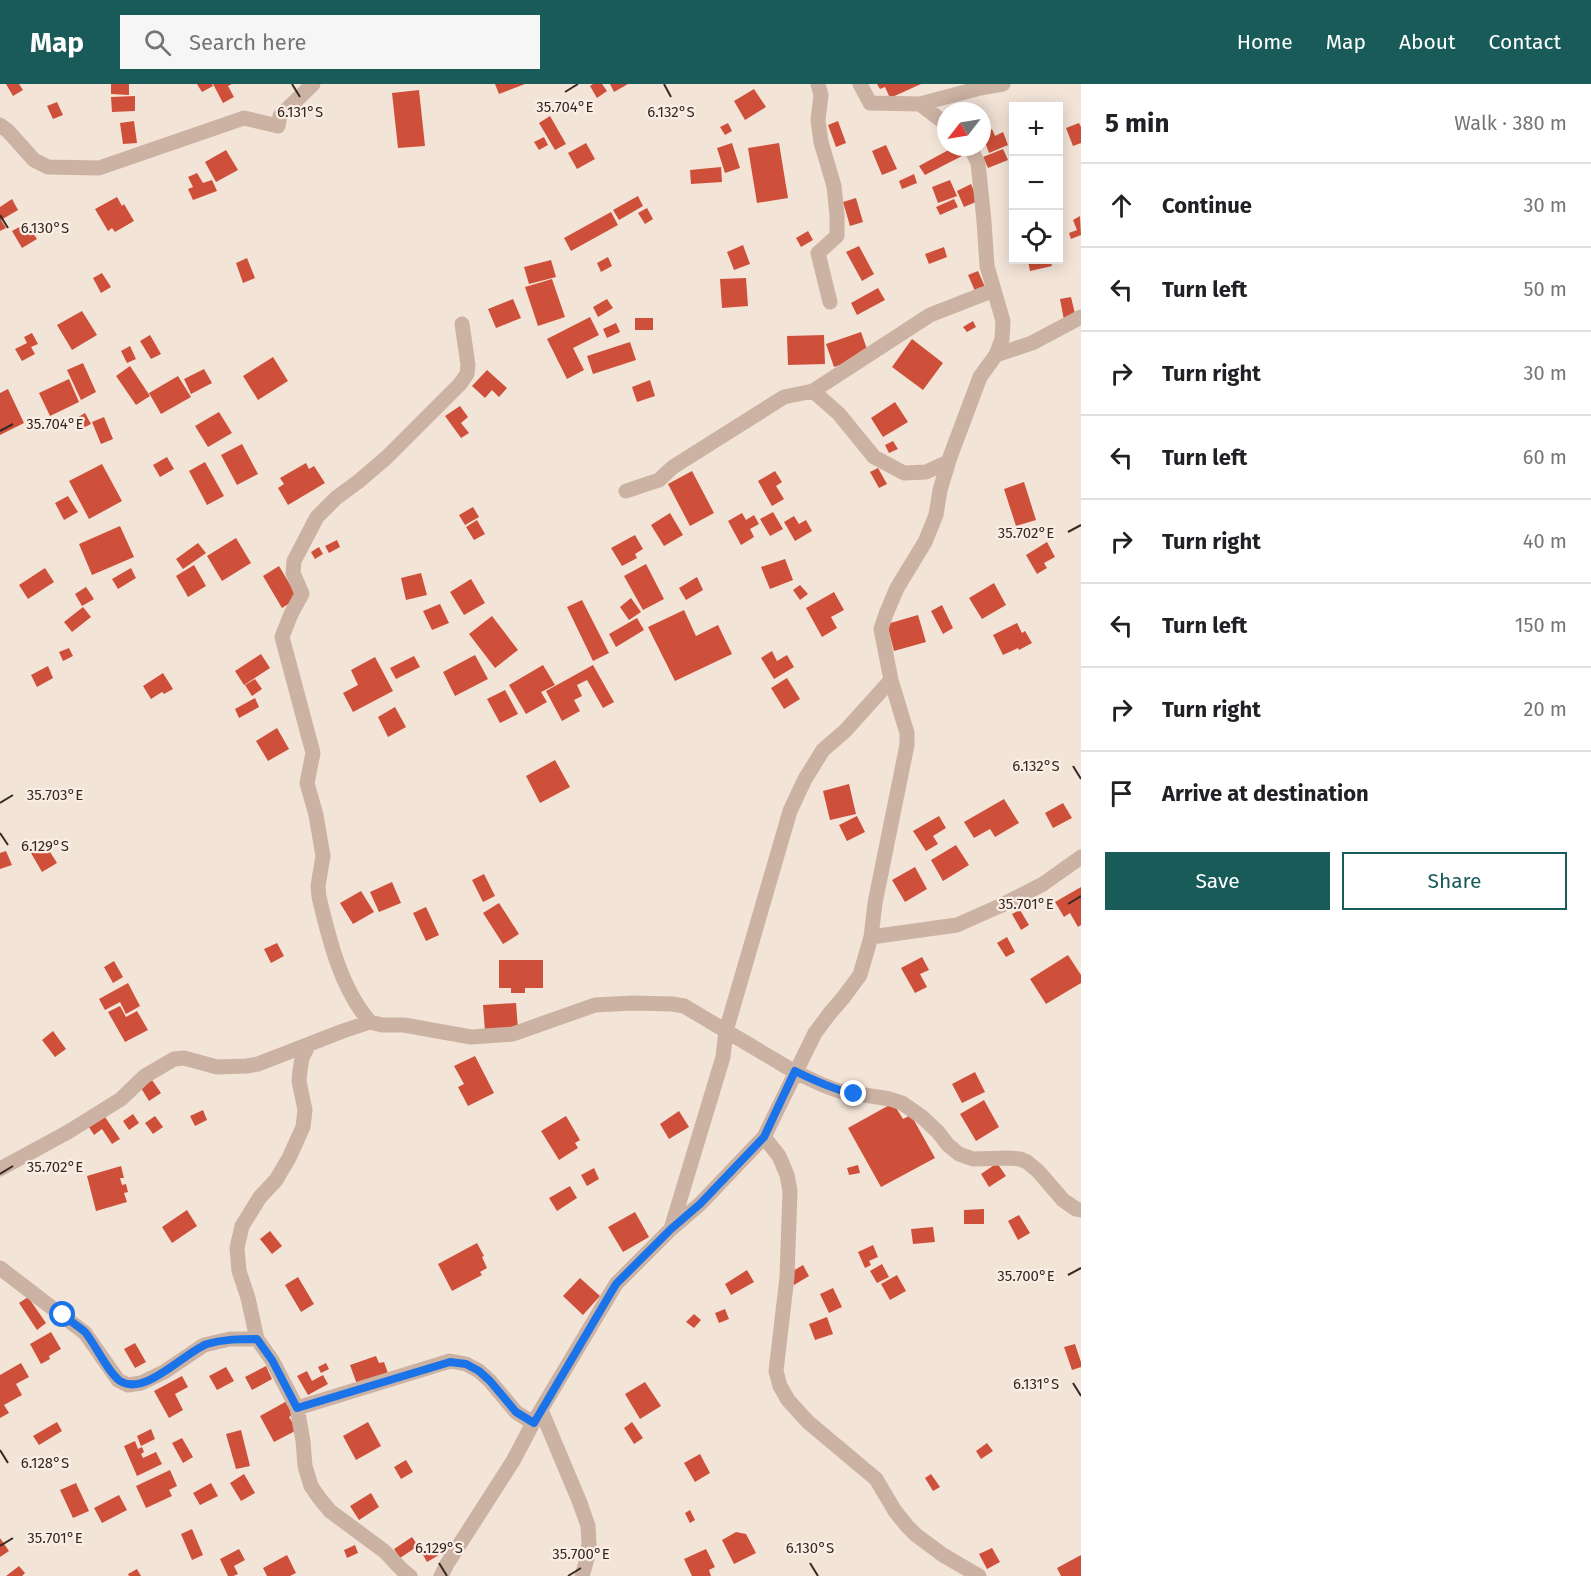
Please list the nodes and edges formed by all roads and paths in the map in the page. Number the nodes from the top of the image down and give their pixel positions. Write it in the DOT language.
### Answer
graph roads {
  1 [pos="313,84"];
  2 [pos="818,84"];
  3 [pos="860,84"];
  4 [pos="1003,84"];
  5 [pos="920,104"];
  6 [pos="937,117"];
  7 [pos="0,124"];
  8 [pos="974,156"];
  9 [pos="994,290"];
  10 [pos="830,303"];
  11 [pos="1081,317"];
  12 [pos="462,324"];
  13 [pos="996,355"];
  14 [pos="813,392"];
  15 [pos="948,462"];
  16 [pos="626,491"];
  17 [pos="891,680"];
  18 [pos="1081,857"];
  19 [pos="871,937"];
  20 [pos="370,1022"];
  21 [pos="726,1031"];
  22 [pos="309,1044"];
  23 [pos="795,1071"];
  24 [pos="764,1137"];
  25 [pos="0,1169"];
  26 [pos="1081,1210"];
  27 [pos="671,1229"];
  28 [pos="0,1268"];
  29 [pos="257,1339"];
  30 [pos="297,1408"];
  31 [pos="537,1416"];
  32 [pos="410,1576"];
  33 [pos="441,1576"];
  34 [pos="582,1576"];
  35 [pos="979,1576"];
  1 -- 7 [label="street"];
  2 -- 10 [label="street"];
  3 -- 5 [label="street"];
  4 -- 5 [label="street"];
  5 -- 6 [label="street"];
  8 -- 9 [label="street"];
  9 -- 13 [label="street"];
  9 -- 14 [label="street"];
  11 -- 13 [label="street"];
  12 -- 20 [label="street"];
  13 -- 15 [label="street"];
  14 -- 15 [label="street"];
  14 -- 16 [label="street"];
  15 -- 17 [label="street"];
  17 -- 19 [label="street"];
  17 -- 21 [label="street"];
  18 -- 19 [label="street"];
  19 -- 23 [label="street"];
  20 -- 21 [label="street"];
  20 -- 22 [label="street"];
  21 -- 23 [label="street"];
  21 -- 27 [label="street"];
  22 -- 25 [label="street"];
  22 -- 29 [label="street"];
  23 -- 24 [label="street"];
  23 -- 26 [label="street"];
  24 -- 27 [label="street"];
  24 -- 35 [label="street"];
  27 -- 31 [label="street"];
  28 -- 29 [label="street"];
  29 -- 30 [label="street"];
  30 -- 31 [label="street"];
  30 -- 32 [label="street"];
  31 -- 33 [label="street"];
  31 -- 34 [label="street"];
}
